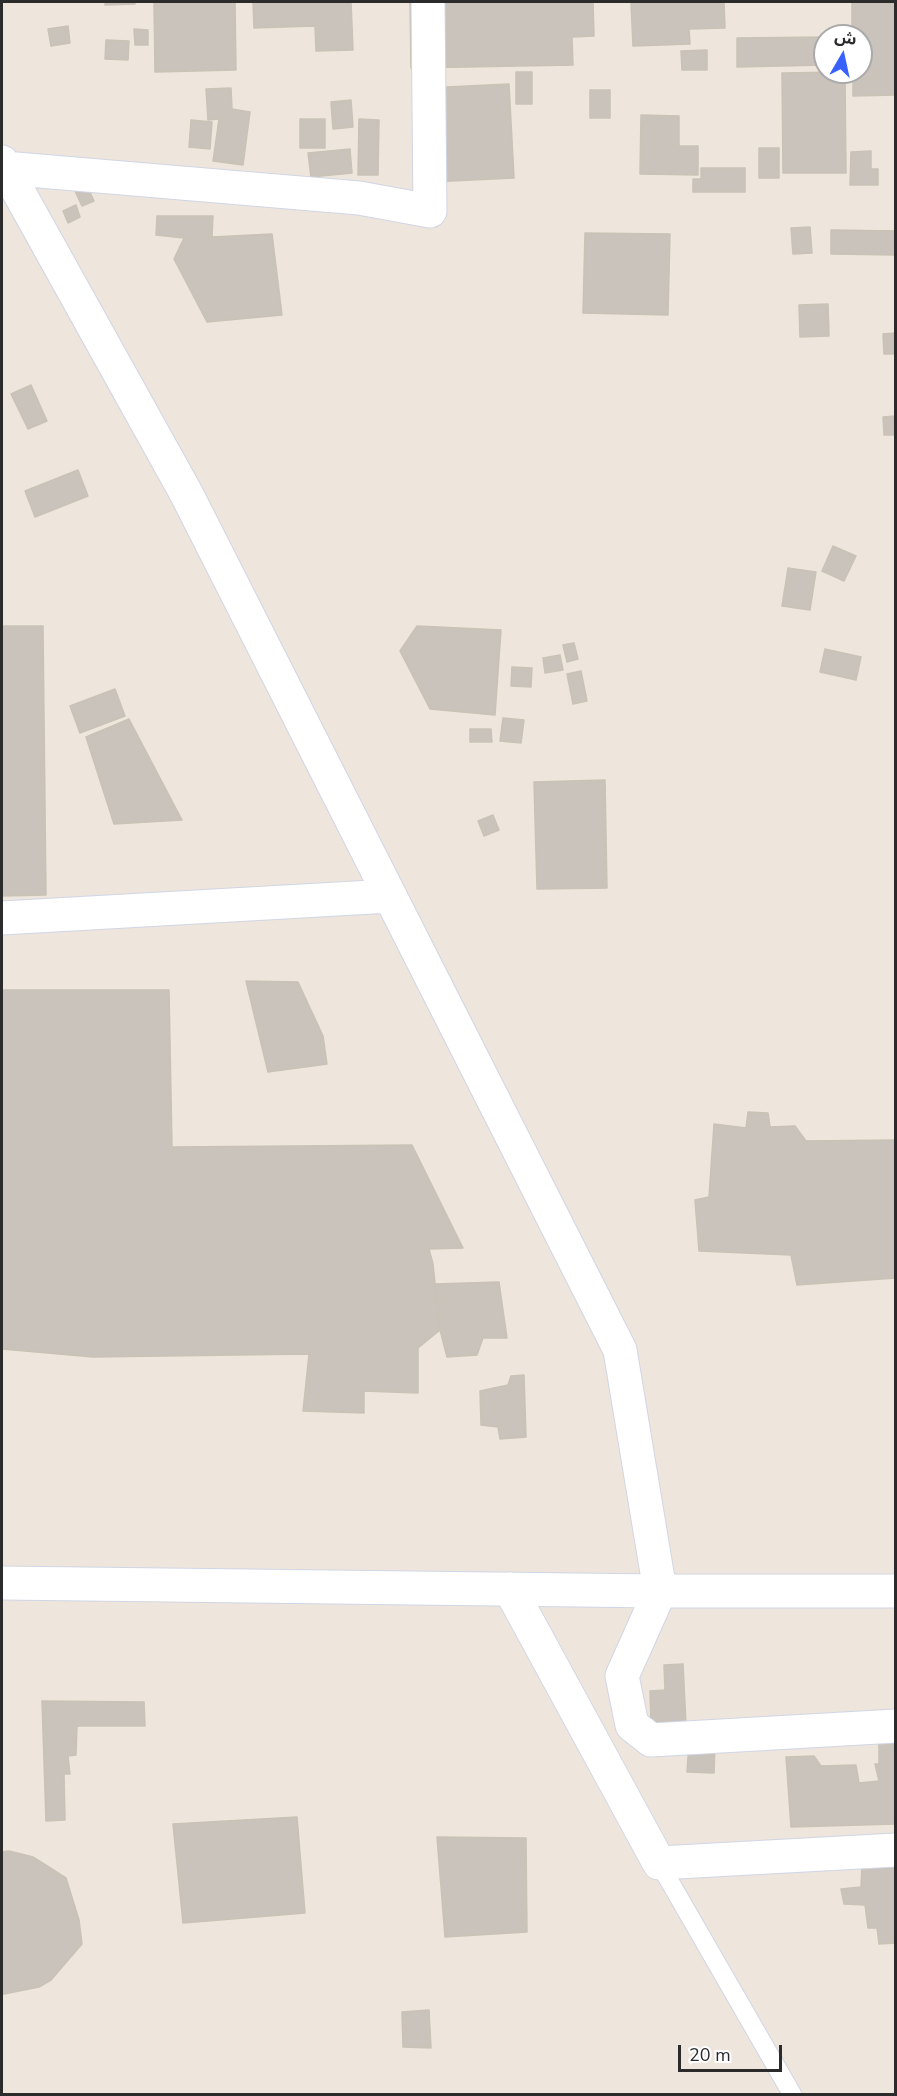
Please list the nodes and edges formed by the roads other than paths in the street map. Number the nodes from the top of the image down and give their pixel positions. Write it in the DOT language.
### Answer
graph roads {
  1 [pos="428,2"];
  2 [pos="3,165"];
  3 [pos="390,896"];
  4 [pos="2,918"];
  5 [pos="2,1583"];
  6 [pos="510,1589"];
  7 [pos="660,1591"];
  8 [pos="896,1591"];
  9 [pos="896,1726"];
  10 [pos="896,1850"];
  11 [pos="659,1863"];
  12 [pos="792,2094"];
  1 -- 2 [label="street"];
  2 -- 3 [label="street"];
  3 -- 4 [label="street"];
  3 -- 7 [label="street"];
  5 -- 6 [label="street"];
  6 -- 7 [label="street"];
  6 -- 11 [label="street"];
  7 -- 8 [label="street"];
  7 -- 9 [label="street"];
  10 -- 11 [label="street"];
  11 -- 12 [label="lane"];
}
